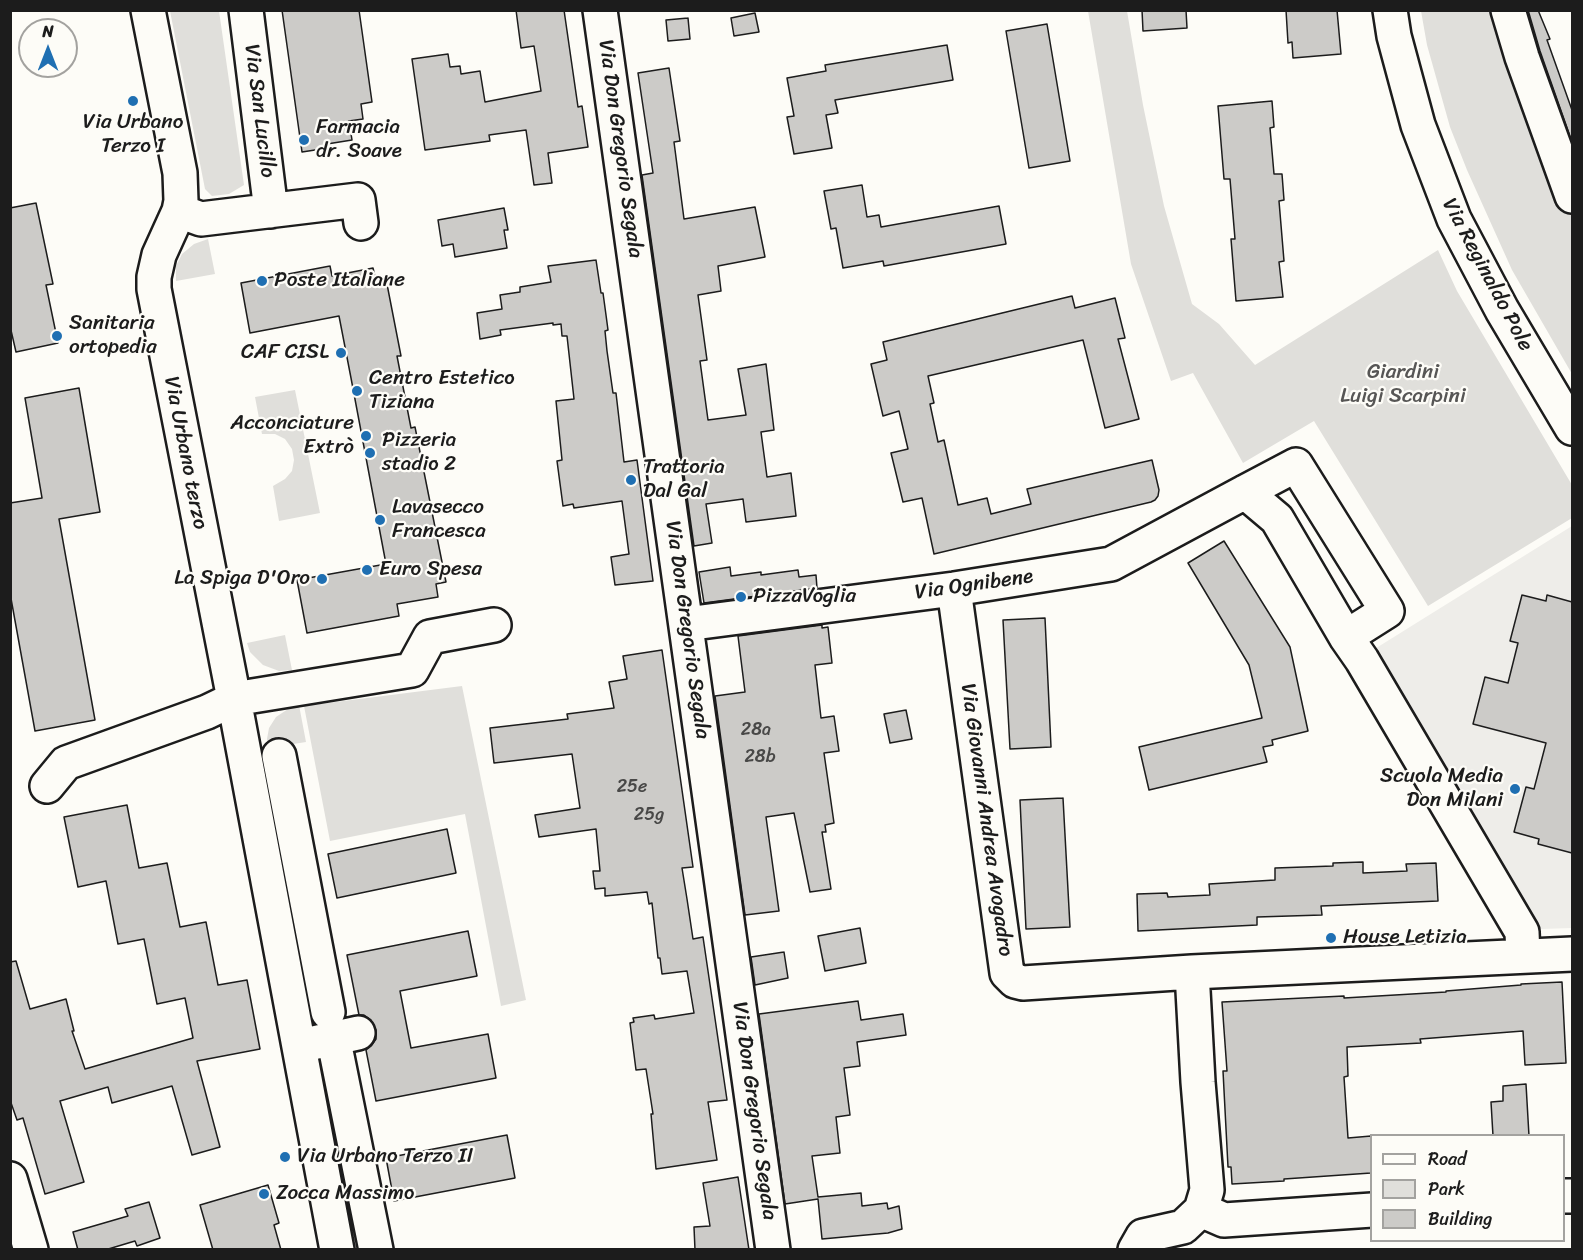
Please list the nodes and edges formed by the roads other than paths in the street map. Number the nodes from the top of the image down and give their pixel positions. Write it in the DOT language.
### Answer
graph roads {
  1 [pos="148,10"];
  2 [pos="246,10"];
  3 [pos="600,10"];
  4 [pos="1390,10"];
  5 [pos="1508,10"];
  6 [pos="1572,196"];
  7 [pos="179,211"];
  8 [pos="271,211"];
  9 [pos="361,223"];
  10 [pos="1572,428"];
  11 [pos="1245,492"];
  12 [pos="954,589"];
  13 [pos="686,624"];
  14 [pos="494,625"];
  15 [pos="1346,637"];
  16 [pos="234,699"];
  17 [pos="279,756"];
  18 [pos="47,786"];
  19 [pos="285,791"];
  20 [pos="253,798"];
  21 [pos="1572,954"];
  22 [pos="1523,956"];
  23 [pos="319,962"];
  24 [pos="285,969"];
  25 [pos="1192,972"];
  26 [pos="328,1012"];
  27 [pos="299,1046"];
  28 [pos="346,1104"];
  29 [pos="311,1112"];
  30 [pos="10,1179"];
  31 [pos="1201,1210"];
  32 [pos="1370,1210"];
  33 [pos="31,1250"];
  34 [pos="337,1250"];
  35 [pos="376,1250"];
  36 [pos="773,1250"];
  37 [pos="1135,1250"];
  1 -- 7 [label="street, Via Urbano terzo"];
  2 -- 8 [label="street, Via San Lucillo"];
  3 -- 13 [label="street, Via Don Gregorio Segala"];
  4 -- 10 [label="street, Via Reginaldo Pole"];
  5 -- 6 [label="street"];
  7 -- 8 [label="street"];
  7 -- 16 [label="street, Via Urbano terzo"];
  8 -- 9 [label="street"];
  11 -- 12 [label="street, Via Ognibene"];
  11 -- 15 [label="street"];
  11 -- 15 [label="street, Via Ognibene"];
  12 -- 13 [label="street, Via Ognibene"];
  12 -- 25 [label="street, Via Giovanni Andrea Avogadro"];
  13 -- 36 [label="street, Via Don Gregorio Segala"];
  14 -- 16 [label="street"];
  15 -- 22 [label="street"];
  16 -- 18 [label="street"];
  16 -- 20 [label="street, Via Urbano terzo"];
  17 -- 19 [label="street"];
  19 -- 20 [label="street"];
  19 -- 23 [label="street"];
  20 -- 24 [label="street, Via Urbano terzo"];
  21 -- 22 [label="street, Via Giovanni Andrea Avogadro"];
  22 -- 25 [label="street, Via Giovanni Andrea Avogadro"];
  23 -- 24 [label="street"];
  23 -- 26 [label="street"];
  24 -- 27 [label="street, Via Urbano terzo"];
  25 -- 31 [label="street"];
  27 -- 28 [label="street"];
  27 -- 29 [label="street, Via Urbano terzo"];
  28 -- 29 [label="street"];
  28 -- 35 [label="street"];
  29 -- 34 [label="street, Via Urbano terzo"];
  30 -- 33 [label="street"];
  31 -- 32 [label="street"];
  31 -- 37 [label="street"];
}
